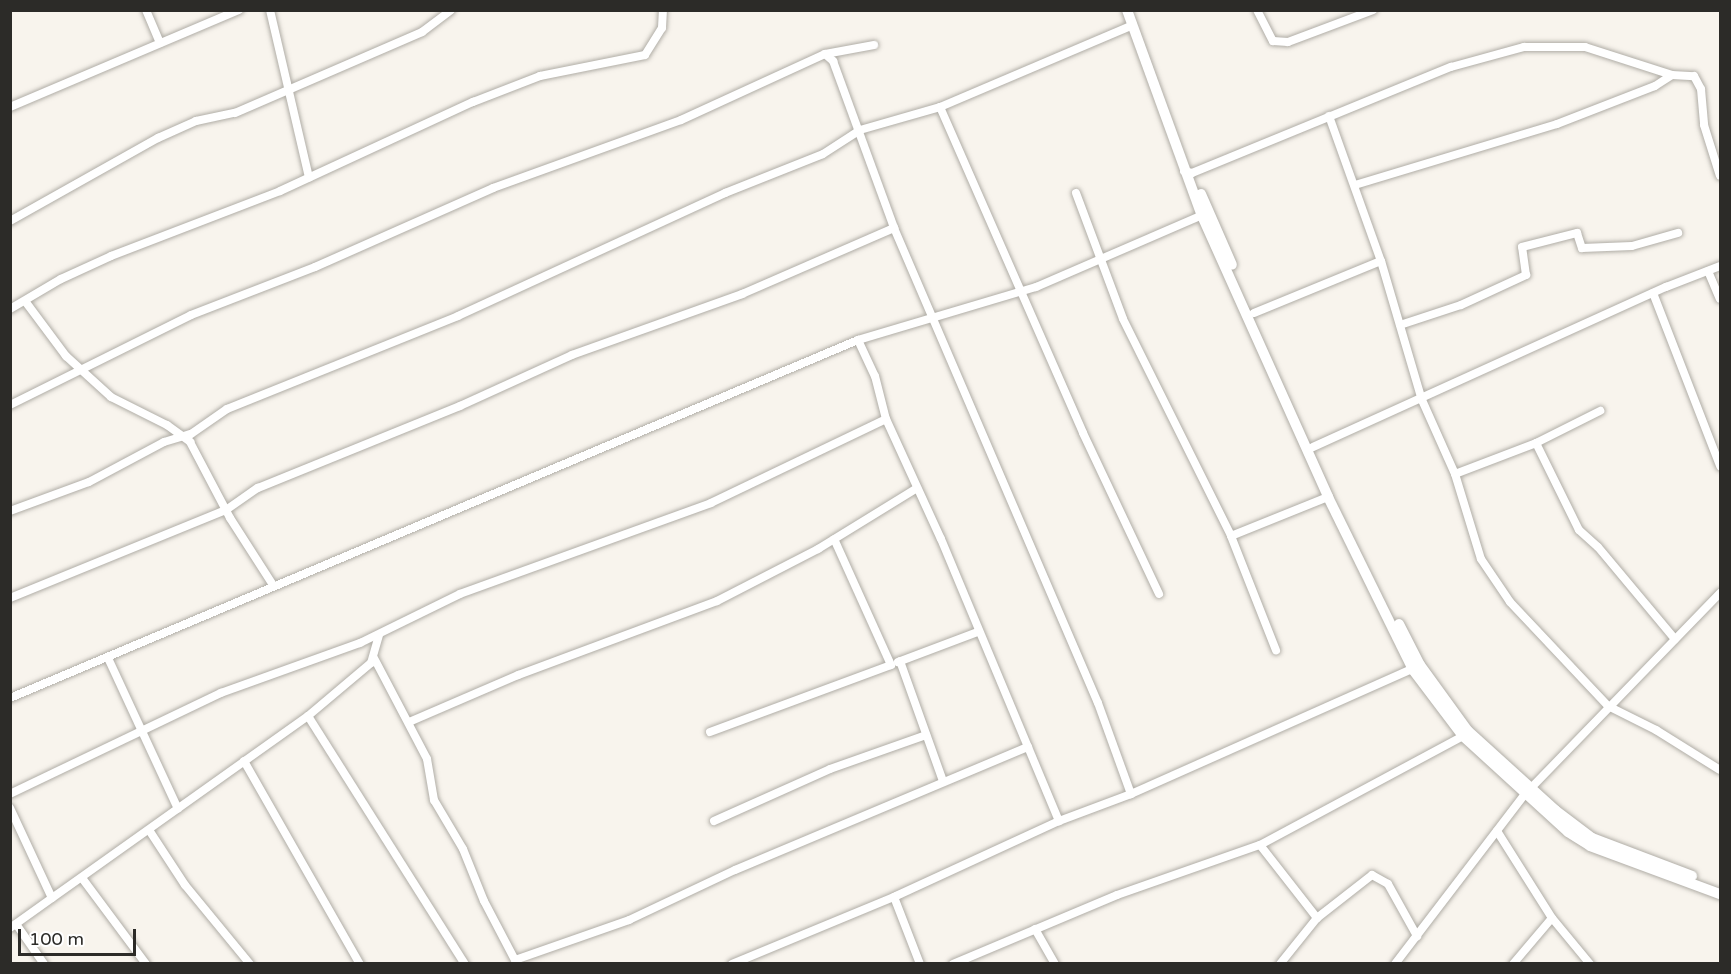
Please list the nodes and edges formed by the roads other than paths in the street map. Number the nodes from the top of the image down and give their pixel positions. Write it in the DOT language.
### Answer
graph roads {
  1 [pos="146,10"];
  2 [pos="239,10"];
  3 [pos="270,10"];
  4 [pos="451,10"];
  5 [pos="663,10"];
  6 [pos="1127,10"];
  7 [pos="1134,10"];
  8 [pos="1257,10"];
  9 [pos="1373,10"];
  10 [pos="1131,26"];
  11 [pos="160,43"];
  12 [pos="873,45"];
  13 [pos="825,54"];
  14 [pos="1672,75"];
  15 [pos="289,88"];
  16 [pos="10,107"];
  17 [pos="940,107"];
  18 [pos="1329,116"];
  19 [pos="860,130"];
  20 [pos="1188,172"];
  21 [pos="1720,175"];
  22 [pos="309,178"];
  23 [pos="1355,185"];
  24 [pos="1076,193"];
  25 [pos="1205,214"];
  26 [pos="10,221"];
  27 [pos="894,228"];
  28 [pos="1678,233"];
  29 [pos="1098,260"];
  30 [pos="1381,261"];
  31 [pos="1720,266"];
  32 [pos="1708,271"];
  33 [pos="1023,292"];
  34 [pos="1653,293"];
  35 [pos="1720,299"];
  36 [pos="25,301"];
  37 [pos="10,309"];
  38 [pos="1254,313"];
  39 [pos="932,317"];
  40 [pos="1400,325"];
  41 [pos="858,340"];
  42 [pos="80,369"];
  43 [pos="1422,400"];
  44 [pos="10,405"];
  45 [pos="1600,411"];
  46 [pos="886,419"];
  47 [pos="183,436"];
  48 [pos="1536,443"];
  49 [pos="1313,447"];
  50 [pos="1720,466"];
  51 [pos="1455,474"];
  52 [pos="917,488"];
  53 [pos="1328,497"];
  54 [pos="226,510"];
  55 [pos="10,511"];
  56 [pos="1231,536"];
  57 [pos="834,539"];
  58 [pos="273,585"];
  59 [pos="1720,593"];
  60 [pos="1159,594"];
  61 [pos="10,598"];
  62 [pos="978,632"];
  63 [pos="379,635"];
  64 [pos="1675,639"];
  65 [pos="1276,650"];
  66 [pos="108,658"];
  67 [pos="374,658"];
  68 [pos="900,661"];
  69 [pos="891,664"];
  70 [pos="1416,667"];
  71 [pos="10,698"];
  72 [pos="1608,706"];
  73 [pos="308,716"];
  74 [pos="409,722"];
  75 [pos="143,729"];
  76 [pos="710,732"];
  77 [pos="926,735"];
  78 [pos="1463,736"];
  79 [pos="1028,747"];
  80 [pos="244,760"];
  81 [pos="1720,770"];
  82 [pos="943,781"];
  83 [pos="1527,792"];
  84 [pos="1131,794"];
  85 [pos="10,795"];
  86 [pos="10,808"];
  87 [pos="178,809"];
  88 [pos="714,821"];
  89 [pos="1059,821"];
  90 [pos="149,830"];
  91 [pos="1497,831"];
  92 [pos="1260,845"];
  93 [pos="82,878"];
  94 [pos="1720,886"];
  95 [pos="1720,894"];
  96 [pos="894,897"];
  97 [pos="52,898"];
  98 [pos="1317,918"];
  99 [pos="1552,918"];
  100 [pos="13,926"];
  101 [pos="1035,929"];
  102 [pos="1417,936"];
  103 [pos="516,962"];
  104 [pos="958,962"];
  105 [pos="44,963"];
  106 [pos="146,963"];
  107 [pos="250,963"];
  108 [pos="360,963"];
  109 [pos="465,963"];
  110 [pos="732,963"];
  111 [pos="920,963"];
  112 [pos="1055,963"];
  113 [pos="1280,963"];
  114 [pos="1395,963"];
  115 [pos="1513,963"];
  116 [pos="1590,963"];
  1 -- 11 [label="street"];
  2 -- 11 [label="street"];
  3 -- 15 [label="street"];
  4 -- 15 [label="street"];
  5 -- 22 [label="street"];
  6 -- 10 [label="main road"];
  7 -- 20 [label="main road"];
  8 -- 9 [label="street"];
  10 -- 17 [label="street"];
  10 -- 20 [label="main road"];
  11 -- 16 [label="street"];
  12 -- 13 [label="street"];
  13 -- 19 [label="street"];
  13 -- 42 [label="street"];
  14 -- 18 [label="street"];
  14 -- 21 [label="street"];
  14 -- 23 [label="street"];
  15 -- 22 [label="street"];
  15 -- 26 [label="street"];
  17 -- 19 [label="street"];
  17 -- 33 [label="street"];
  18 -- 20 [label="street"];
  18 -- 23 [label="street"];
  19 -- 27 [label="street"];
  19 -- 47 [label="street"];
  20 -- 25 [label="main road"];
  22 -- 36 [label="street"];
  23 -- 30 [label="street"];
  24 -- 29 [label="street"];
  25 -- 29 [label="street"];
  25 -- 38 [label="main road"];
  25 -- 53 [label="main road"];
  27 -- 39 [label="street"];
  27 -- 54 [label="street"];
  28 -- 40 [label="street"];
  29 -- 33 [label="street"];
  29 -- 56 [label="street"];
  30 -- 38 [label="street"];
  30 -- 40 [label="street"];
  31 -- 32 [label="street"];
  32 -- 34 [label="street"];
  32 -- 35 [label="street"];
  33 -- 39 [label="street"];
  33 -- 60 [label="street"];
  34 -- 43 [label="street"];
  34 -- 50 [label="street"];
  36 -- 37 [label="street"];
  36 -- 42 [label="street"];
  38 -- 49 [label="main road"];
  39 -- 41 [label="street"];
  39 -- 84 [label="street"];
  40 -- 43 [label="street"];
  41 -- 46 [label="street"];
  41 -- 58 [label="street"];
  42 -- 44 [label="street"];
  42 -- 47 [label="street"];
  43 -- 49 [label="street"];
  43 -- 51 [label="street"];
  45 -- 48 [label="street"];
  46 -- 52 [label="street"];
  46 -- 63 [label="street"];
  47 -- 54 [label="street"];
  47 -- 55 [label="street"];
  48 -- 51 [label="street"];
  48 -- 64 [label="street"];
  49 -- 70 [label="main road"];
  51 -- 72 [label="street"];
  52 -- 57 [label="street"];
  52 -- 62 [label="street"];
  53 -- 56 [label="street"];
  53 -- 70 [label="main road"];
  54 -- 58 [label="street"];
  54 -- 61 [label="street"];
  56 -- 65 [label="street"];
  57 -- 69 [label="street"];
  57 -- 74 [label="street"];
  58 -- 66 [label="street"];
  59 -- 64 [label="street"];
  62 -- 68 [label="street"];
  62 -- 79 [label="street"];
  63 -- 67 [label="street"];
  63 -- 75 [label="street"];
  64 -- 72 [label="street"];
  66 -- 71 [label="street"];
  66 -- 75 [label="street"];
  67 -- 73 [label="street"];
  67 -- 74 [label="street"];
  68 -- 69 [label="street"];
  68 -- 77 [label="street"];
  69 -- 76 [label="street"];
  70 -- 78 [label="main road"];
  70 -- 83 [label="main road"];
  70 -- 84 [label="street"];
  72 -- 81 [label="street"];
  72 -- 83 [label="street"];
  73 -- 80 [label="street"];
  73 -- 109 [label="street"];
  74 -- 103 [label="street"];
  75 -- 85 [label="street"];
  75 -- 87 [label="street"];
  77 -- 82 [label="street"];
  77 -- 88 [label="street"];
  78 -- 83 [label="main road"];
  78 -- 92 [label="street"];
  79 -- 82 [label="street"];
  79 -- 89 [label="street"];
  80 -- 87 [label="street"];
  80 -- 108 [label="street"];
  82 -- 103 [label="street"];
  83 -- 91 [label="street"];
  83 -- 94 [label="main road"];
  83 -- 95 [label="main road"];
  84 -- 89 [label="street"];
  86 -- 97 [label="street"];
  87 -- 90 [label="street"];
  89 -- 96 [label="street"];
  90 -- 93 [label="street"];
  90 -- 107 [label="street"];
  91 -- 99 [label="street"];
  91 -- 102 [label="street"];
  92 -- 98 [label="street"];
  92 -- 101 [label="street"];
  93 -- 97 [label="street"];
  93 -- 106 [label="street"];
  96 -- 110 [label="street"];
  96 -- 111 [label="street"];
  97 -- 100 [label="street"];
  98 -- 102 [label="street"];
  98 -- 113 [label="street"];
  99 -- 115 [label="street"];
  99 -- 116 [label="street"];
  100 -- 105 [label="street"];
  101 -- 104 [label="street"];
  101 -- 112 [label="street"];
  102 -- 114 [label="street"];
}
